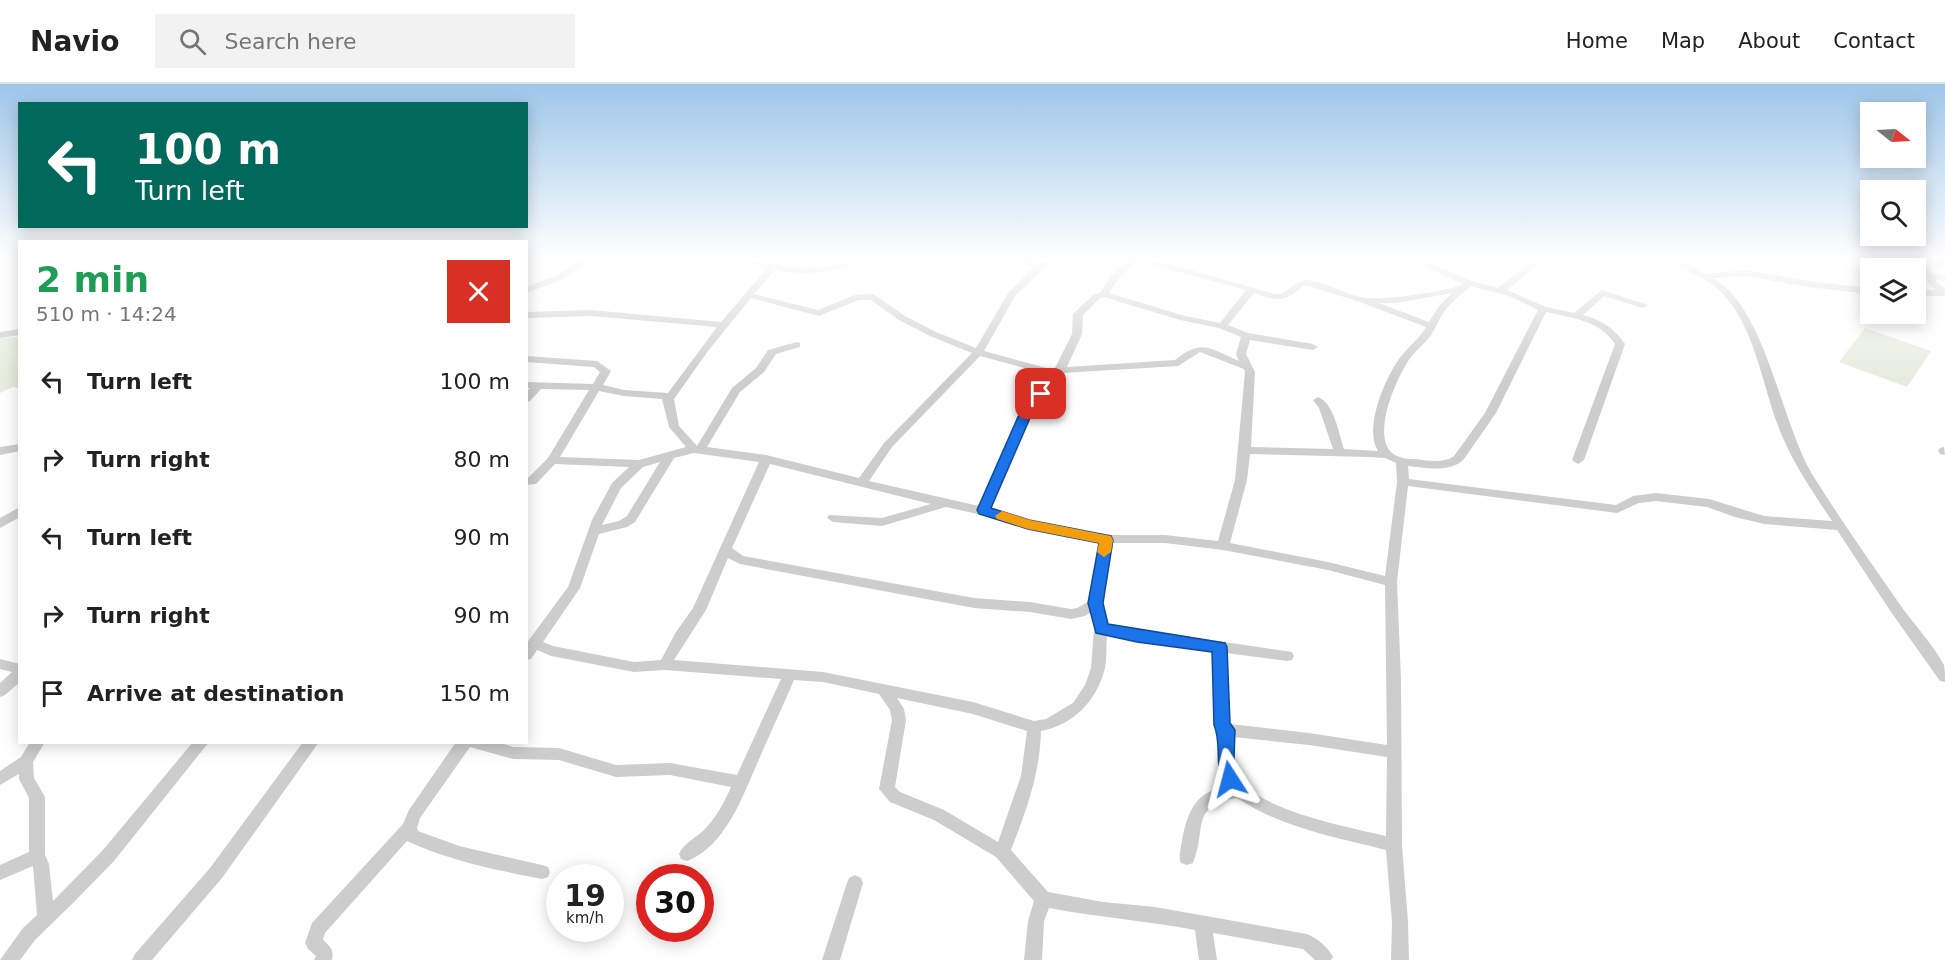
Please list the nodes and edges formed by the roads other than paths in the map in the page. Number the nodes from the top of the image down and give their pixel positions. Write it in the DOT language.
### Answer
graph roads {
  1 [pos="745,299"];
  2 [pos="763,299"];
  3 [pos="853,299"];
  4 [pos="876,299"];
  5 [pos="1009,299"];
  6 [pos="1094,299"];
  7 [pos="1120,299"];
  8 [pos="1244,299"];
  9 [pos="1360,299"];
  10 [pos="1402,299"];
  11 [pos="1452,299"];
  12 [pos="1522,299"];
  13 [pos="1595,299"];
  14 [pos="1621,299"];
  15 [pos="1733,299"];
  16 [pos="1364,300"];
  17 [pos="1643,306"];
  18 [pos="1543,309"];
  19 [pos="528,315"];
  20 [pos="1576,316"];
  21 [pos="723,325"];
  22 [pos="1222,326"];
  23 [pos="1431,326"];
  24 [pos="18,332"];
  25 [pos="0,335"];
  26 [pos="1246,336"];
  27 [pos="797,345"];
  28 [pos="1312,347"];
  29 [pos="978,352"];
  30 [pos="528,359"];
  31 [pos="1246,367"];
  32 [pos="1058,372"];
  33 [pos="532,385"];
  34 [pos="597,387"];
  35 [pos="669,399"];
  36 [pos="1318,400"];
  37 [pos="18,447"];
  38 [pos="697,450"];
  39 [pos="1245,450"];
  40 [pos="0,451"];
  41 [pos="1340,451"];
  42 [pos="1387,454"];
  43 [pos="669,457"];
  44 [pos="766,459"];
  45 [pos="552,460"];
  46 [pos="1578,460"];
  47 [pos="1402,462"];
  48 [pos="639,464"];
  49 [pos="1403,482"];
  50 [pos="528,484"];
  51 [pos="861,484"];
  52 [pos="944,503"];
  53 [pos="984,510"];
  54 [pos="0,511"];
  55 [pos="18,514"];
  56 [pos="833,518"];
  57 [pos="0,524"];
  58 [pos="1841,526"];
  59 [pos="597,530"];
  60 [pos="1107,540"];
  61 [pos="1223,546"];
  62 [pos="726,550"];
  63 [pos="740,560"];
  64 [pos="719,569"];
  65 [pos="1391,582"];
  66 [pos="1096,603"];
  67 [pos="1101,629"];
  68 [pos="529,644"];
  69 [pos="1219,647"];
  70 [pos="1287,656"];
  71 [pos="0,664"];
  72 [pos="665,665"];
  73 [pos="18,670"];
  74 [pos="18,673"];
  75 [pos="790,674"];
  76 [pos="1945,676"];
  77 [pos="883,689"];
  78 [pos="0,690"];
  79 [pos="1034,727"];
  80 [pos="1226,730"];
  81 [pos="37,744"];
  82 [pos="200,744"];
  83 [pos="310,744"];
  84 [pos="464,744"];
  85 [pos="481,744"];
  86 [pos="1394,752"];
  87 [pos="26,761"];
  88 [pos="0,779"];
  89 [pos="741,782"];
  90 [pos="1239,791"];
  91 [pos="409,828"];
  92 [pos="1394,844"];
  93 [pos="1002,852"];
  94 [pos="687,854"];
  95 [pos="37,856"];
  96 [pos="1187,858"];
  97 [pos="542,872"];
  98 [pos="0,873"];
  99 [pos="855,883"];
  100 [pos="1043,899"];
  101 [pos="46,918"];
  102 [pos="1203,923"];
  103 [pos="1324,957"];
  104 [pos="9,960"];
  105 [pos="141,960"];
  106 [pos="323,960"];
  107 [pos="831,960"];
  108 [pos="1033,960"];
  109 [pos="1208,960"];
  110 [pos="1400,960"];
  1 -- 21 [label="street"];
  2 -- 3 [label="street"];
  4 -- 29 [label="street"];
  5 -- 29 [label="street"];
  6 -- 32 [label="street"];
  7 -- 22 [label="street"];
  8 -- 22 [label="street"];
  9 -- 16 [label="street"];
  10 -- 16 [label="street"];
  11 -- 23 [label="street"];
  12 -- 18 [label="street"];
  13 -- 20 [label="street"];
  14 -- 17 [label="street"];
  15 -- 58 [label="street"];
  16 -- 23 [label="street"];
  18 -- 20 [label="street"];
  18 -- 47 [label="street"];
  19 -- 21 [label="street"];
  20 -- 46 [label="street"];
  21 -- 35 [label="street"];
  22 -- 26 [label="street"];
  23 -- 42 [label="street"];
  24 -- 25 [label="street"];
  26 -- 28 [label="street"];
  26 -- 31 [label="street"];
  27 -- 38 [label="street"];
  29 -- 32 [label="street"];
  29 -- 51 [label="street"];
  30 -- 34 [label="street"];
  31 -- 32 [label="street"];
  31 -- 39 [label="street"];
  32 -- 53 [label="street"];
  33 -- 34 [label="street"];
  34 -- 35 [label="street"];
  34 -- 45 [label="street"];
  35 -- 38 [label="street"];
  36 -- 41 [label="street"];
  37 -- 40 [label="street"];
  38 -- 43 [label="street"];
  38 -- 44 [label="street"];
  39 -- 41 [label="street"];
  39 -- 61 [label="street"];
  41 -- 42 [label="street"];
  42 -- 47 [label="street"];
  43 -- 48 [label="street"];
  43 -- 59 [label="street"];
  44 -- 51 [label="street"];
  44 -- 62 [label="street"];
  45 -- 48 [label="street"];
  45 -- 50 [label="street"];
  47 -- 49 [label="street"];
  48 -- 59 [label="street"];
  49 -- 58 [label="street"];
  49 -- 65 [label="street"];
  51 -- 52 [label="street"];
  52 -- 53 [label="street"];
  52 -- 56 [label="street"];
  53 -- 60 [label="street"];
  54 -- 55 [label="street"];
  55 -- 57 [label="street"];
  58 -- 76 [label="street"];
  59 -- 68 [label="street"];
  60 -- 61 [label="street"];
  60 -- 66 [label="street"];
  61 -- 65 [label="street"];
  62 -- 63 [label="street"];
  62 -- 64 [label="street"];
  63 -- 64 [label="street"];
  63 -- 66 [label="street"];
  64 -- 72 [label="street"];
  65 -- 86 [label="street"];
  66 -- 67 [label="street"];
  67 -- 69 [label="street"];
  67 -- 79 [label="street"];
  68 -- 72 [label="street"];
  69 -- 70 [label="street"];
  69 -- 80 [label="street"];
  71 -- 73 [label="street"];
  72 -- 75 [label="street"];
  74 -- 78 [label="street"];
  75 -- 77 [label="street"];
  75 -- 89 [label="street"];
  77 -- 79 [label="street"];
  77 -- 93 [label="street"];
  79 -- 93 [label="street"];
  80 -- 86 [label="street"];
  80 -- 90 [label="street"];
  81 -- 87 [label="street"];
  82 -- 101 [label="street"];
  83 -- 105 [label="street"];
  84 -- 91 [label="street"];
  85 -- 89 [label="street"];
  86 -- 92 [label="street"];
  87 -- 88 [label="street"];
  87 -- 95 [label="street"];
  89 -- 94 [label="street"];
  90 -- 92 [label="street"];
  90 -- 96 [label="street"];
  91 -- 97 [label="street"];
  91 -- 106 [label="street"];
  92 -- 110 [label="street"];
  93 -- 100 [label="street"];
  95 -- 98 [label="street"];
  95 -- 101 [label="street"];
  99 -- 107 [label="street"];
  100 -- 102 [label="street"];
  100 -- 108 [label="street"];
  101 -- 104 [label="street"];
  102 -- 103 [label="street"];
  102 -- 109 [label="street"];
}
